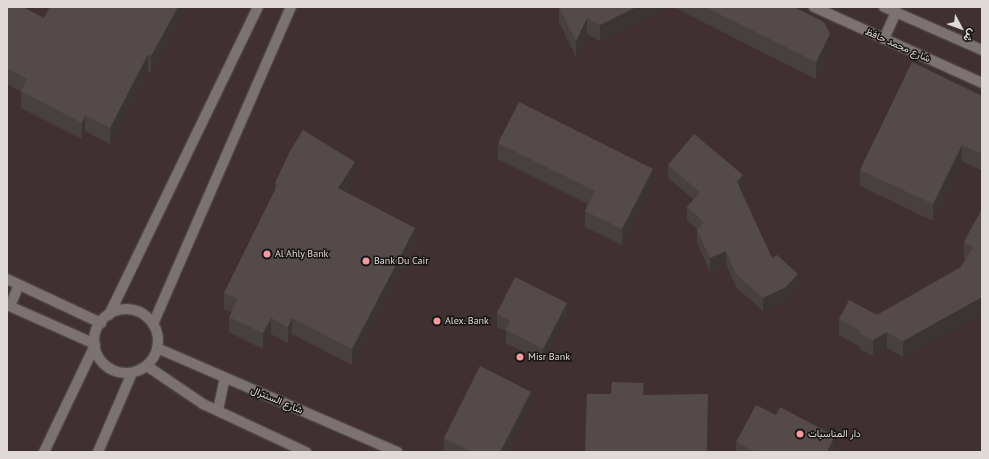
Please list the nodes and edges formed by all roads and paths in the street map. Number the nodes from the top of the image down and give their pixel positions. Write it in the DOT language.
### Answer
graph roads {
  1 [pos="258,7"];
  2 [pos="291,7"];
  3 [pos="814,7"];
  4 [pos="884,7"];
  5 [pos="896,12"];
  6 [pos="884,39"];
  7 [pos="982,50"];
  8 [pos="982,83"];
  9 [pos="7,279"];
  10 [pos="19,285"];
  11 [pos="9,305"];
  12 [pos="109,314"];
  13 [pos="101,323"];
  14 [pos="153,324"];
  15 [pos="95,345"];
  16 [pos="157,348"];
  17 [pos="147,366"];
  18 [pos="132,373"];
  19 [pos="225,378"];
  20 [pos="218,410"];
  21 [pos="44,452"];
  22 [pos="98,452"];
  23 [pos="306,452"];
  24 [pos="397,452"];
  1 -- 12 [label="street"];
  2 -- 14 [label="street"];
  3 -- 6 [label="street, شارع محمد حافظ"];
  4 -- 5 [label="street"];
  5 -- 6 [label="street"];
  5 -- 7 [label="street"];
  6 -- 8 [label="street, شارع محمد حافظ"];
  9 -- 10 [label="street"];
  10 -- 11 [label="street"];
  10 -- 13 [label="street"];
  11 -- 15 [label="street"];
  12 -- 13 [label="street"];
  12 -- 14 [label="street"];
  13 -- 15 [label="street"];
  14 -- 16 [label="street"];
  15 -- 18 [label="street"];
  15 -- 21 [label="street"];
  16 -- 17 [label="street"];
  16 -- 19 [label="street, شارع السنترال"];
  17 -- 18 [label="street"];
  17 -- 20 [label="street"];
  18 -- 22 [label="street"];
  19 -- 20 [label="street"];
  19 -- 24 [label="street, شارع السنترال"];
  20 -- 23 [label="street"];
}
